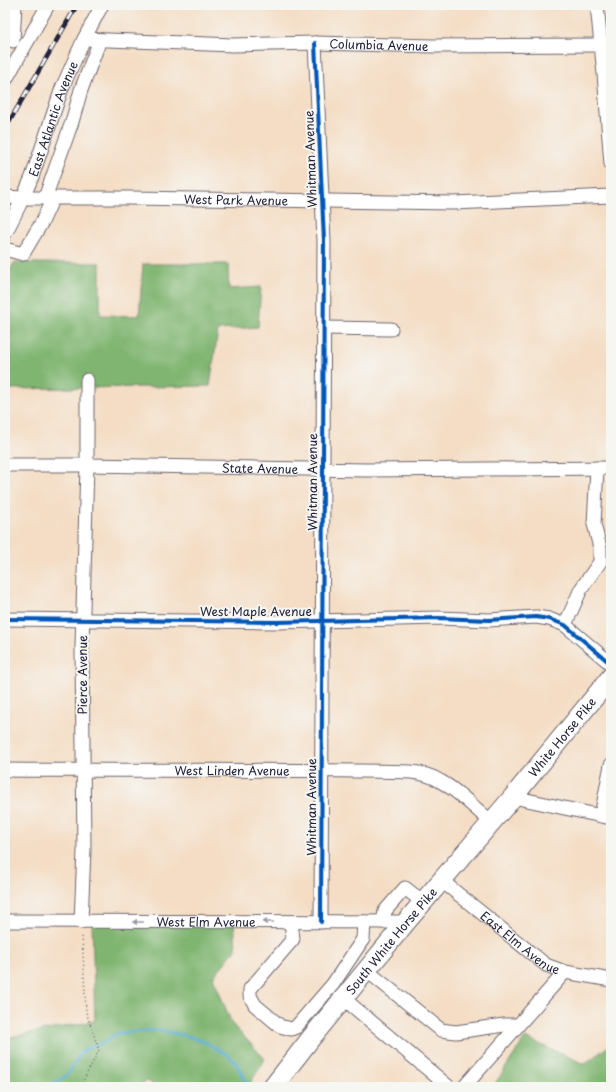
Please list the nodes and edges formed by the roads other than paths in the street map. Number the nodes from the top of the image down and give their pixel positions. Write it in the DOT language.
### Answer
graph roads {
  1 [pos="15,5"];
  2 [pos="48,5"];
  3 [pos="102,5"];
  4 [pos="597,5"];
  5 [pos="84,39"];
  6 [pos="100,40"];
  7 [pos="15,42"];
  8 [pos="315,43"];
  9 [pos="601,45"];
  10 [pos="611,61"];
  11 [pos="604,74"];
  12 [pos="5,81"];
  13 [pos="59,98"];
  14 [pos="78,102"];
  15 [pos="51,120"];
  16 [pos="72,122"];
  17 [pos="610,142"];
  18 [pos="611,164"];
  19 [pos="611,196"];
  20 [pos="5,197"];
  21 [pos="23,198"];
  22 [pos="49,198"];
  23 [pos="322,200"];
  24 [pos="5,234"];
  25 [pos="5,249"];
  26 [pos="323,328"];
  27 [pos="392,329"];
  28 [pos="87,380"];
  29 [pos="5,465"];
  30 [pos="87,465"];
  31 [pos="596,468"];
  32 [pos="611,468"];
  33 [pos="322,469"];
  34 [pos="5,619"];
  35 [pos="83,620"];
  36 [pos="322,621"];
  37 [pos="565,626"];
  38 [pos="611,664"];
  39 [pos="611,678"];
  40 [pos="611,765"];
  41 [pos="5,770"];
  42 [pos="321,770"];
  43 [pos="83,771"];
  44 [pos="513,797"];
  45 [pos="603,816"];
  46 [pos="492,822"];
  47 [pos="442,881"];
  48 [pos="423,902"];
  49 [pos="5,921"];
  50 [pos="82,922"];
  51 [pos="291,922"];
  52 [pos="321,922"];
  53 [pos="364,922"];
  54 [pos="383,922"];
  55 [pos="406,922"];
  56 [pos="366,970"];
  57 [pos="565,972"];
  58 [pos="611,980"];
  59 [pos="343,998"];
  60 [pos="518,1025"];
  61 [pos="272,1087"];
  62 [pos="449,1087"];
  63 [pos="464,1087"];
  1 -- 7 [label="street"];
  2 -- 7 [label="street"];
  3 -- 5 [label="street, East Atlantic Avenue"];
  4 -- 9 [label="street"];
  5 -- 6 [label="street, Columbia Avenue"];
  5 -- 13 [label="street, East Atlantic Avenue"];
  6 -- 8 [label="street, Columbia Avenue"];
  6 -- 14 [label="street"];
  7 -- 12 [label="street"];
  8 -- 9 [label="street, Columbia Avenue"];
  8 -- 23 [label="street, Whitman Avenue"];
  9 -- 11 [label="street"];
  10 -- 11 [label="street"];
  11 -- 17 [label="street"];
  13 -- 14 [label="street"];
  13 -- 15 [label="street, East Atlantic Avenue"];
  14 -- 16 [label="street"];
  15 -- 16 [label="street"];
  15 -- 21 [label="street, East Atlantic Avenue"];
  16 -- 22 [label="street"];
  17 -- 18 [label="street"];
  19 -- 23 [label="street, West Park Avenue"];
  20 -- 21 [label="street, West Park Avenue"];
  21 -- 22 [label="street, West Park Avenue"];
  21 -- 24 [label="street, East Atlantic Avenue"];
  22 -- 23 [label="street, West Park Avenue"];
  22 -- 25 [label="street"];
  23 -- 26 [label="street, Whitman Avenue"];
  26 -- 27 [label="street"];
  26 -- 33 [label="street, Whitman Avenue"];
  28 -- 30 [label="street, Pierce Avenue"];
  29 -- 30 [label="street, State Avenue"];
  30 -- 33 [label="street, State Avenue"];
  30 -- 35 [label="street, Pierce Avenue"];
  31 -- 32 [label="street, State Avenue"];
  31 -- 33 [label="street, State Avenue"];
  31 -- 37 [label="street"];
  33 -- 36 [label="street, Whitman Avenue"];
  34 -- 35 [label="street, West Maple Avenue"];
  35 -- 36 [label="street, West Maple Avenue"];
  35 -- 43 [label="street, Pierce Avenue"];
  36 -- 37 [label="street, West Maple Avenue"];
  36 -- 42 [label="street, Whitman Avenue"];
  37 -- 38 [label="street, West Maple Avenue"];
  39 -- 44 [label="highway, White Horse Pike"];
  40 -- 45 [label="street"];
  41 -- 43 [label="street, West Linden Avenue"];
  42 -- 43 [label="street, West Linden Avenue"];
  42 -- 46 [label="street, West Linden Avenue"];
  42 -- 52 [label="street, Whitman Avenue"];
  43 -- 50 [label="street, Pierce Avenue"];
  44 -- 45 [label="street"];
  44 -- 46 [label="highway, South White Horse Pike"];
  46 -- 47 [label="highway, South White Horse Pike"];
  47 -- 48 [label="highway, South White Horse Pike"];
  47 -- 57 [label="street, East Elm Avenue"];
  48 -- 54 [label="street"];
  48 -- 55 [label="highway, South White Horse Pike"];
  49 -- 50 [label="street, West Elm Avenue"];
  51 -- 50 [label="street, West Elm Avenue, one-way"];
  51 -- 52 [label="street, West Elm Avenue"];
  51 -- 53 [label="street"];
  52 -- 53 [label="street, West Elm Avenue"];
  53 -- 54 [label="street, West Elm Avenue"];
  54 -- 55 [label="street, West Elm Avenue"];
  55 -- 56 [label="highway, South White Horse Pike"];
  56 -- 59 [label="highway, South White Horse Pike"];
  56 -- 60 [label="street"];
  57 -- 58 [label="street, East Elm Avenue"];
  57 -- 60 [label="street"];
  59 -- 61 [label="highway, South White Horse Pike"];
  59 -- 62 [label="street"];
  60 -- 63 [label="street"];
}
